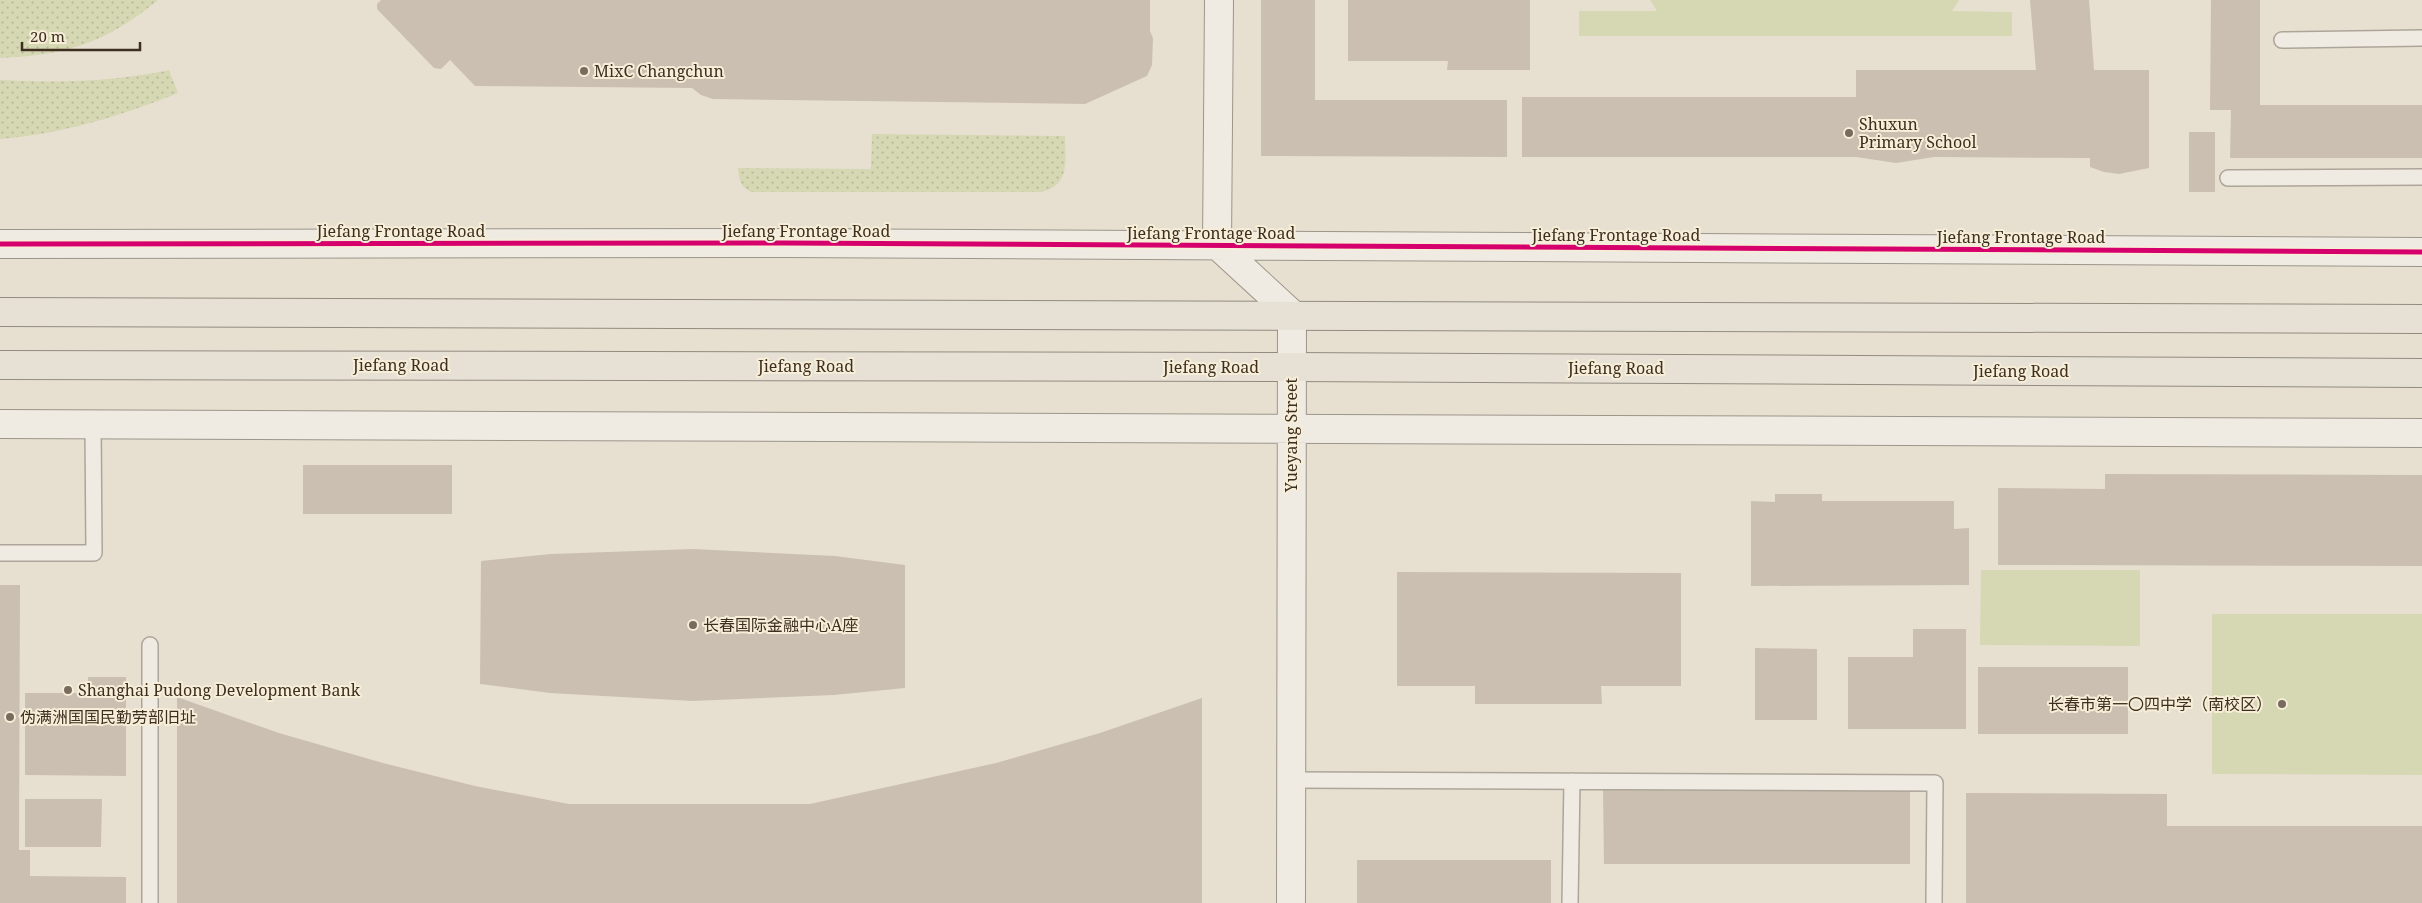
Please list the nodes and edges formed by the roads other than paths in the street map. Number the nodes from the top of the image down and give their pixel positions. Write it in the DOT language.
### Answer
graph roads {
  1 [pos="1218,0"];
  2 [pos="2422,38"];
  3 [pos="2282,40"];
  4 [pos="2422,177"];
  5 [pos="2228,178"];
  6 [pos="0,244"];
  7 [pos="1217,245"];
  8 [pos="2422,252"];
  9 [pos="0,312"];
  10 [pos="1292,314"];
  11 [pos="2422,319"];
  12 [pos="0,365"];
  13 [pos="1291,367"];
  14 [pos="2422,373"];
  15 [pos="0,424"];
  16 [pos="94,424"];
  17 [pos="1291,430"];
  18 [pos="2422,433"];
  19 [pos="0,553"];
  20 [pos="150,645"];
  21 [pos="1291,780"];
  22 [pos="1572,781"];
  23 [pos="150,903"];
  24 [pos="1291,903"];
  25 [pos="1570,903"];
  26 [pos="1934,903"];
  1 -- 7 [label="street"];
  2 -- 3 [label="lane"];
  4 -- 5 [label="lane"];
  6 -- 7 [label="street, Jiefang Frontage Road"];
  7 -- 8 [label="street, Jiefang Frontage Road"];
  7 -- 10 [label="street"];
  9 -- 10 [label="main road"];
  10 -- 11 [label="main road"];
  10 -- 13 [label="street, Yueyang Street"];
  12 -- 13 [label="main road, Jiefang Road"];
  13 -- 14 [label="main road, Jiefang Road"];
  13 -- 17 [label="street, Yueyang Street"];
  15 -- 16 [label="street"];
  16 -- 17 [label="street"];
  16 -- 19 [label="lane"];
  17 -- 18 [label="street"];
  17 -- 21 [label="street, Yueyang Street"];
  20 -- 23 [label="lane"];
  21 -- 22 [label="lane"];
  21 -- 24 [label="street, Yueyang Street"];
  22 -- 25 [label="lane"];
  22 -- 26 [label="lane"];
}
